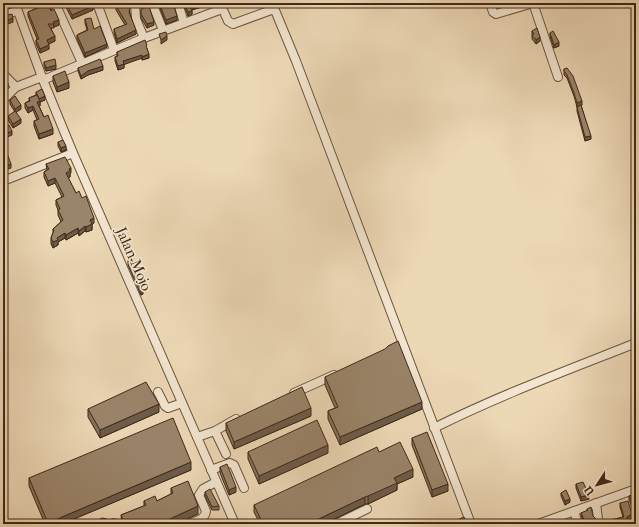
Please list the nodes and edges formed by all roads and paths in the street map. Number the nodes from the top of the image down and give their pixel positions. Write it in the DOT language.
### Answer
graph roads {
  1 [pos="55,3"];
  2 [pos="97,3"];
  3 [pos="134,3"];
  4 [pos="152,3"];
  5 [pos="178,3"];
  6 [pos="490,3"];
  7 [pos="533,3"];
  8 [pos="17,5"];
  9 [pos="273,5"];
  10 [pos="221,6"];
  11 [pos="3,15"];
  12 [pos="184,23"];
  13 [pos="163,30"];
  14 [pos="144,38"];
  15 [pos="114,50"];
  16 [pos="82,63"];
  17 [pos="3,74"];
  18 [pos="558,77"];
  19 [pos="42,78"];
  20 [pos="16,87"];
  21 [pos="3,100"];
  22 [pos="73,153"];
  23 [pos="3,181"];
  24 [pos="636,343"];
  25 [pos="341,371"];
  26 [pos="158,392"];
  27 [pos="286,396"];
  28 [pos="182,403"];
  29 [pos="245,415"];
  30 [pos="434,428"];
  31 [pos="215,431"];
  32 [pos="197,437"];
  33 [pos="226,454"];
  34 [pos="211,470"];
  35 [pos="216,482"];
  36 [pos="244,488"];
  37 [pos="636,489"];
  38 [pos="596,503"];
  39 [pos="367,509"];
  40 [pos="574,511"];
  41 [pos="598,519"];
  42 [pos="551,522"];
  43 [pos="636,522"];
  44 [pos="189,524"];
  45 [pos="235,524"];
  46 [pos="336,524"];
  47 [pos="471,524"];
  48 [pos="538,524"];
  49 [pos="578,524"];
  50 [pos="632,524"];
  1 -- 16 [label="street"];
  2 -- 15 [label="street"];
  3 -- 14 [label="street"];
  4 -- 13 [label="street"];
  5 -- 12 [label="street"];
  6 -- 7 [label="street"];
  7 -- 18 [label="street"];
  8 -- 11 [label="street"];
  8 -- 19 [label="street, Jalan Mojo"];
  9 -- 10 [label="street"];
  9 -- 30 [label="street"];
  10 -- 12 [label="street"];
  12 -- 13 [label="street"];
  13 -- 14 [label="street"];
  14 -- 15 [label="street"];
  15 -- 16 [label="street"];
  16 -- 19 [label="street"];
  17 -- 20 [label="street"];
  19 -- 20 [label="street"];
  19 -- 22 [label="street, Jalan Mojo"];
  20 -- 21 [label="street"];
  22 -- 23 [label="street"];
  22 -- 28 [label="street, Jalan Mojo"];
  24 -- 30 [label="street"];
  25 -- 27 [label="street"];
  26 -- 28 [label="street"];
  28 -- 32 [label="street, Jalan Mojo"];
  29 -- 31 [label="street"];
  30 -- 47 [label="street"];
  31 -- 32 [label="street"];
  31 -- 33 [label="street"];
  32 -- 34 [label="street, Jalan Mojo"];
  34 -- 35 [label="street, Jalan Mojo"];
  34 -- 36 [label="street"];
  35 -- 44 [label="street"];
  35 -- 45 [label="street, Jalan Mojo"];
  37 -- 38 [label="street"];
  38 -- 40 [label="street"];
  38 -- 41 [label="street"];
  39 -- 46 [label="street"];
  40 -- 42 [label="street"];
  40 -- 49 [label="street"];
  42 -- 48 [label="street"];
  43 -- 50 [label="street"];
}
